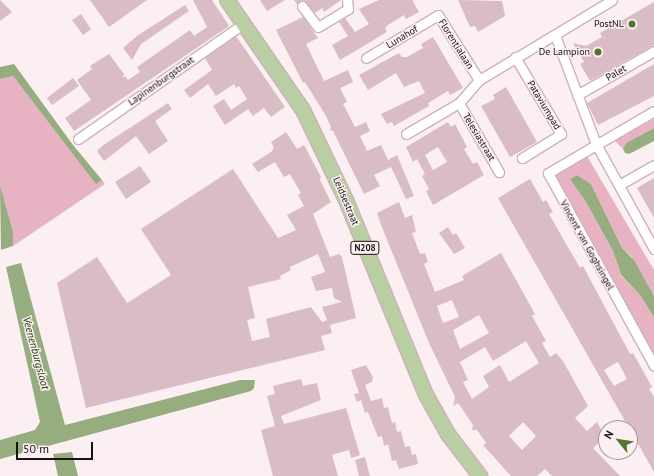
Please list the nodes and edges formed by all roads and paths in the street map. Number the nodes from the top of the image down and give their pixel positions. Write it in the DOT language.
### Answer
graph roads {
  1 [pos="227,0"];
  2 [pos="347,0"];
  3 [pos="612,0"];
  4 [pos="302,6"];
  5 [pos="438,15"];
  6 [pos="244,23"];
  7 [pos="555,35"];
  8 [pos="654,51"];
  9 [pos="366,58"];
  10 [pos="515,58"];
  11 [pos="478,80"];
  12 [pos="577,95"];
  13 [pos="458,103"];
  14 [pos="654,111"];
  15 [pos="406,134"];
  16 [pos="78,139"];
  17 [pos="596,144"];
  18 [pos="522,158"];
  19 [pos="654,165"];
  20 [pos="499,172"];
  21 [pos="619,185"];
  22 [pos="654,249"];
  23 [pos="654,366"];
  24 [pos="480,476"];
  1 -- 6 [label="main road, Leidsestraat / N208"];
  2 -- 4 [label="street"];
  3 -- 7 [label="street, Florentialaan"];
  5 -- 9 [label="street, Lunahof"];
  5 -- 11 [label="street, Florentialaan"];
  6 -- 16 [label="street, Lapinenburgstraat"];
  6 -- 24 [label="main road, Leidsestraat / N208"];
  7 -- 10 [label="street, Florentialaan"];
  7 -- 12 [label="street"];
  8 -- 12 [label="street, Palet"];
  10 -- 11 [label="street, Florentialaan"];
  10 -- 18 [label="street, Pataviumpad"];
  11 -- 13 [label="street, Telesiastraat"];
  12 -- 17 [label="street"];
  13 -- 15 [label="street, Telesiastraat"];
  13 -- 20 [label="street, Telesiastraat"];
  14 -- 17 [label="street"];
  17 -- 21 [label="street"];
  17 -- 23 [label="street, Vincent van Goghsingel"];
  19 -- 21 [label="street"];
  21 -- 22 [label="street"];
}
